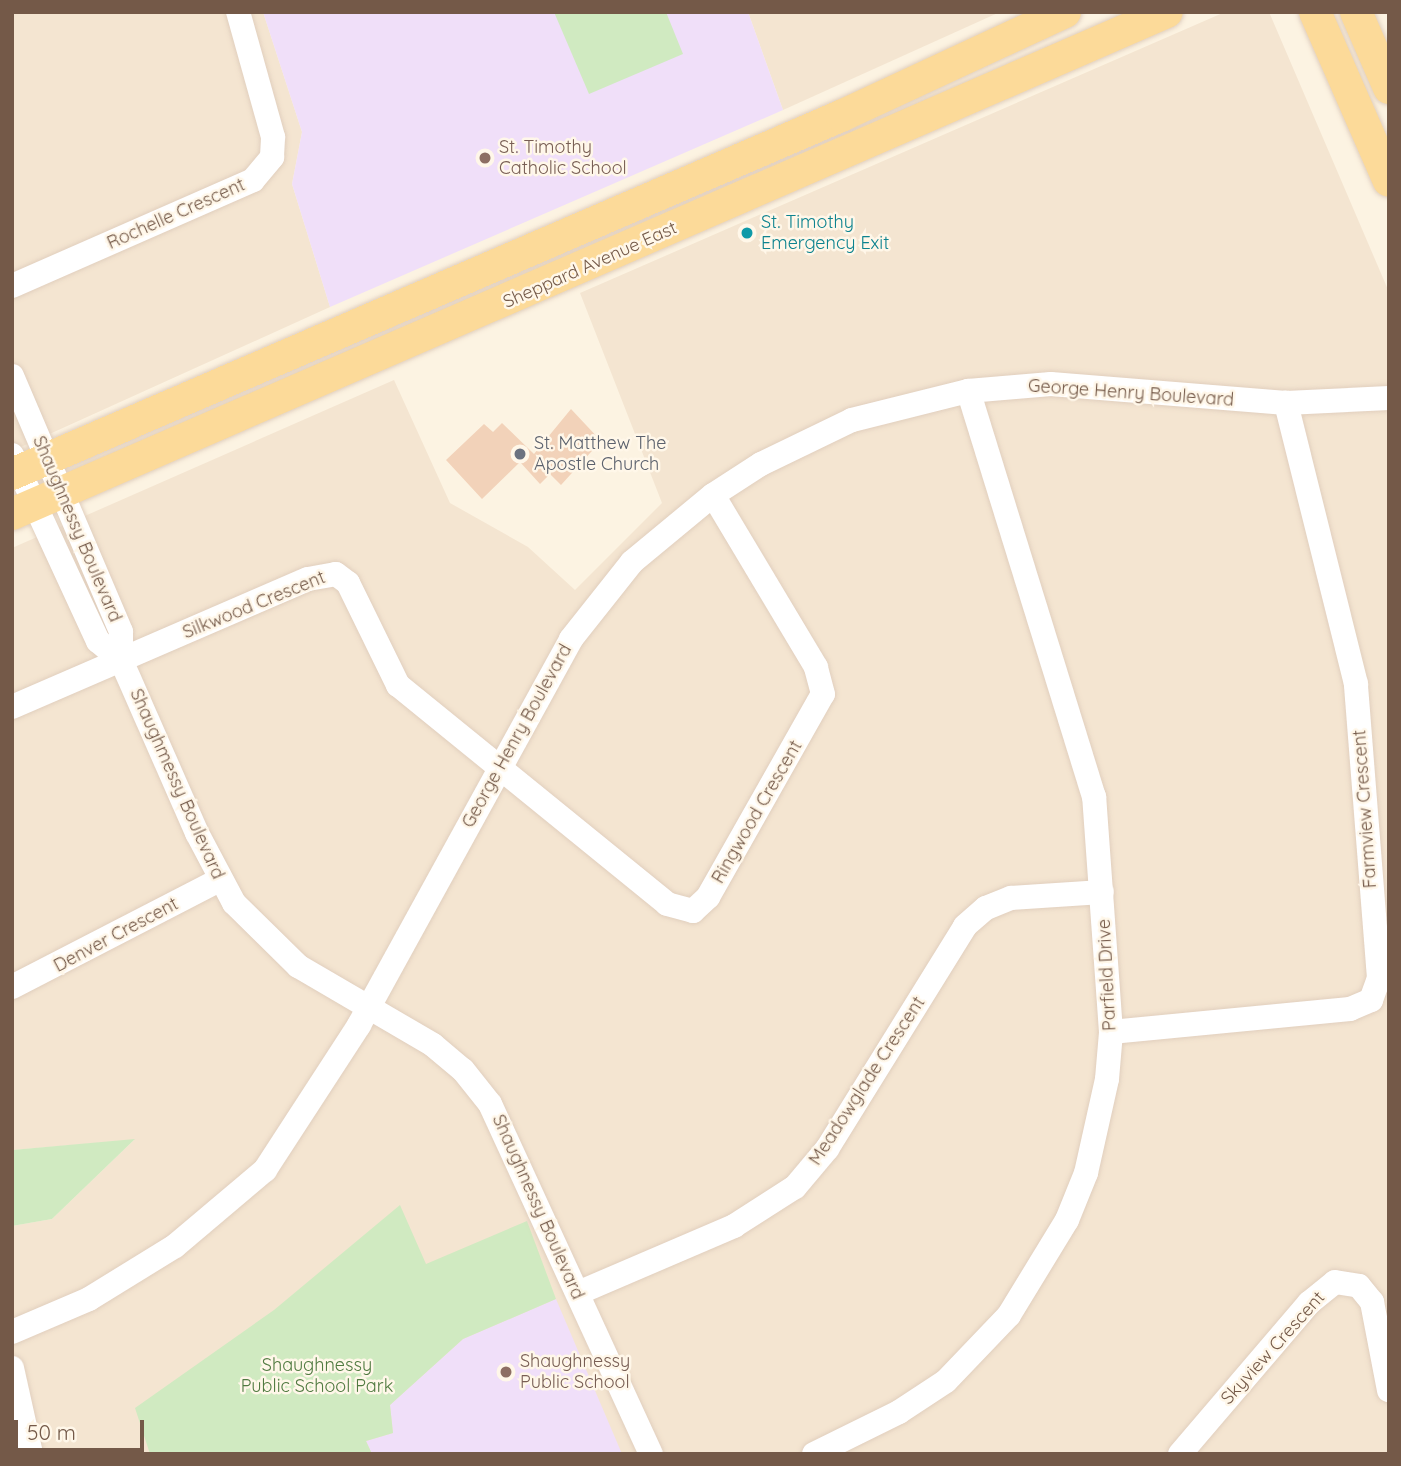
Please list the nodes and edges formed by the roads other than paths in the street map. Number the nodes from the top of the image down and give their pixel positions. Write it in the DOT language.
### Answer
graph roads {
  1 [pos="238,12"];
  2 [pos="1065,12"];
  3 [pos="1167,12"];
  4 [pos="1315,12"];
  5 [pos="1356,12"];
  6 [pos="1389,88"];
  7 [pos="1389,181"];
  8 [pos="12,286"];
  9 [pos="12,376"];
  10 [pos="968,391"];
  11 [pos="1389,398"];
  12 [pos="1286,403"];
  13 [pos="23,465"];
  14 [pos="713,495"];
  15 [pos="36,504"];
  16 [pos="121,660"];
  17 [pos="12,707"];
  18 [pos="499,766"];
  19 [pos="219,880"];
  20 [pos="1102,891"];
  21 [pos="12,987"];
  22 [pos="368,1007"];
  23 [pos="1111,1032"];
  24 [pos="578,1293"];
  25 [pos="12,1332"];
  26 [pos="12,1368"];
  27 [pos="1389,1390"];
  28 [pos="31,1454"];
  29 [pos="651,1454"];
  30 [pos="814,1454"];
  31 [pos="1180,1454"];
  1 -- 8 [label="street, Rochelle Crescent"];
  2 -- 13 [label="main road, Sheppard Avenue East"];
  3 -- 15 [label="main road, Sheppard Avenue East"];
  4 -- 7 [label="main road"];
  5 -- 6 [label="main road"];
  9 -- 13 [label="street, Shaughnessy Boulevard"];
  10 -- 12 [label="street, George Henry Boulevard"];
  10 -- 14 [label="street, George Henry Boulevard"];
  10 -- 20 [label="street, Parfield Drive"];
  11 -- 12 [label="street, George Henry Boulevard"];
  12 -- 23 [label="street, Farmview Crescent"];
  13 -- 15 [label="street, Shaughnessy Boulevard"];
  14 -- 18 [label="street, George Henry Boulevard"];
  14 -- 18 [label="street, Ringwood Crescent"];
  15 -- 16 [label="street, Shaughnessy Boulevard"];
  16 -- 17 [label="street, Silkwood Crescent"];
  16 -- 18 [label="street, Silkwood Crescent"];
  16 -- 19 [label="street, Shaughmessy Boulevard"];
  18 -- 22 [label="street, George Henry Boulevard"];
  19 -- 21 [label="street, Denver Crescent"];
  19 -- 22 [label="street, Shaughmessy Boulevard"];
  20 -- 23 [label="street, Parfield Drive"];
  20 -- 24 [label="street, Meadowglade Crescent"];
  22 -- 24 [label="street, Shaughnessy Boulevard"];
  22 -- 25 [label="street, George Henry Boulevard"];
  23 -- 30 [label="street, Parfield Drive"];
  24 -- 29 [label="street, Shaughnessy Boulevard"];
  26 -- 28 [label="street"];
  27 -- 31 [label="street, Skyview Crescent"];
}
